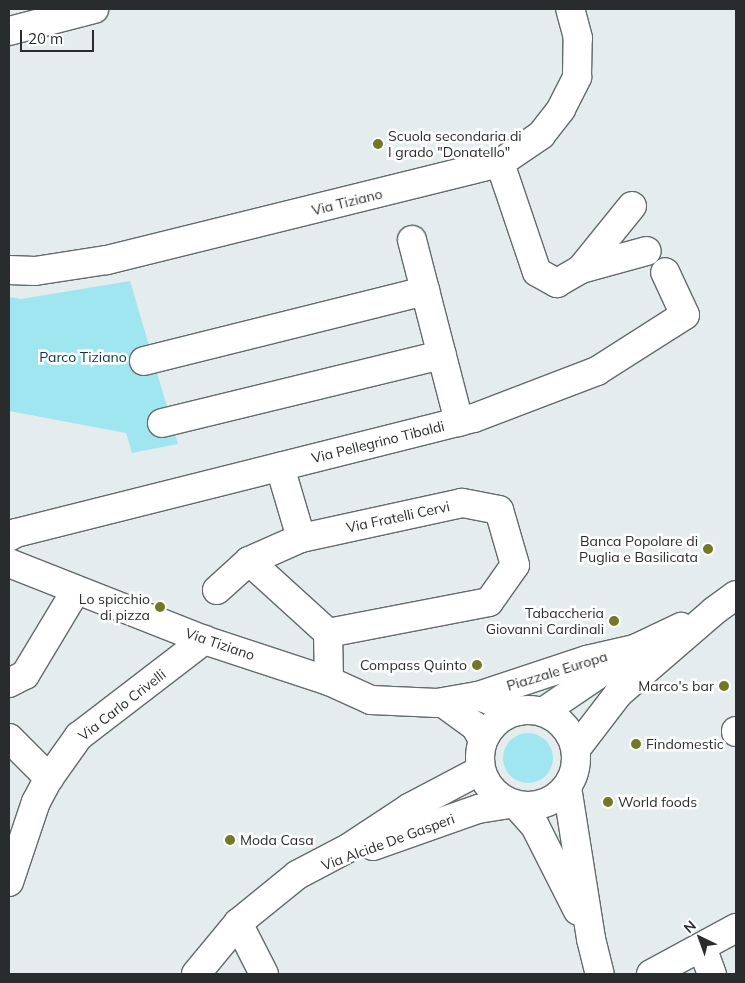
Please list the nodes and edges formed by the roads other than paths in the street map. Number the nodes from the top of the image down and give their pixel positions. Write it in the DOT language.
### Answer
graph roads {
  1 [pos="94,9"];
  2 [pos="570,9"];
  3 [pos="9,31"];
  4 [pos="500,163"];
  5 [pos="632,206"];
  6 [pos="412,240"];
  7 [pos="647,252"];
  8 [pos="581,269"];
  9 [pos="9,270"];
  10 [pos="665,272"];
  11 [pos="425,291"];
  12 [pos="442,355"];
  13 [pos="144,360"];
  14 [pos="459,422"];
  15 [pos="162,423"];
  16 [pos="280,467"];
  17 [pos="9,537"];
  18 [pos="301,538"];
  19 [pos="249,561"];
  20 [pos="9,564"];
  21 [pos="76,590"];
  22 [pos="217,590"];
  23 [pos="736,595"];
  24 [pos="714,611"];
  25 [pos="328,633"];
  26 [pos="204,640"];
  27 [pos="637,648"];
  28 [pos="329,680"];
  29 [pos="9,683"];
  30 [pos="478,696"];
  31 [pos="440,703"];
  32 [pos="530,711"];
  33 [pos="9,738"];
  34 [pos="483,740"];
  35 [pos="576,749"];
  36 [pos="473,775"];
  37 [pos="49,778"];
  38 [pos="567,787"];
  39 [pos="513,805"];
  40 [pos="297,875"];
  41 [pos="9,882"];
  42 [pos="238,923"];
  43 [pos="736,928"];
  44 [pos="591,939"];
  45 [pos="702,947"];
  46 [pos="196,974"];
  47 [pos="264,974"];
  48 [pos="600,974"];
  49 [pos="651,974"];
  50 [pos="712,974"];
  1 -- 3 [label="street"];
  2 -- 4 [label="street, Via Tiziano"];
  4 -- 8 [label="street"];
  4 -- 9 [label="street, Via Tiziano"];
  5 -- 8 [label="street"];
  6 -- 11 [label="street"];
  7 -- 8 [label="street"];
  10 -- 14 [label="street, Via Pellegrino Tibaldi"];
  11 -- 12 [label="street"];
  11 -- 13 [label="street"];
  12 -- 14 [label="street"];
  12 -- 15 [label="street"];
  14 -- 16 [label="street, Via Pellegrino Tibaldi"];
  16 -- 17 [label="street, Via Pellegrino Tibaldi"];
  16 -- 18 [label="street"];
  18 -- 19 [label="street, Via Fratelli Cervi"];
  18 -- 25 [label="street, Via Fratelli Cervi"];
  19 -- 22 [label="street, Via Fratelli Cervi"];
  19 -- 25 [label="street"];
  20 -- 21 [label="street, Via Tiziano"];
  21 -- 26 [label="street, Via Tiziano"];
  21 -- 29 [label="street"];
  23 -- 24 [label="street"];
  24 -- 27 [label="street"];
  24 -- 35 [label="street"];
  25 -- 28 [label="street"];
  26 -- 28 [label="street, Via Tiziano"];
  26 -- 37 [label="street, Via Carlo Crivelli"];
  27 -- 30 [label="street, Piazzale Europa"];
  27 -- 32 [label="street, Piazzale Europa"];
  28 -- 31 [label="street, Via Tiziano"];
  30 -- 31 [label="street, Piazzale Europa"];
  30 -- 32 [label="street, Piazzale Europa"];
  31 -- 34 [label="street"];
  32 -- 34 [label="street, Piazzale Europa"];
  32 -- 35 [label="street, Piazzale Europa"];
  33 -- 37 [label="street"];
  34 -- 36 [label="street"];
  35 -- 38 [label="street"];
  36 -- 39 [label="street"];
  36 -- 40 [label="street, Via Alcide De Gasperi"];
  37 -- 41 [label="street, Via Carlo Crivelli"];
  38 -- 39 [label="street"];
  38 -- 44 [label="street"];
  39 -- 40 [label="street, Via Alcide De Gasperi"];
  39 -- 44 [label="street"];
  40 -- 42 [label="street, Via Alcide De Gasperi"];
  42 -- 46 [label="street, Via Alcide De Gasperi"];
  42 -- 47 [label="street"];
  43 -- 45 [label="street"];
  44 -- 48 [label="street"];
  45 -- 49 [label="street"];
  45 -- 50 [label="street"];
}
